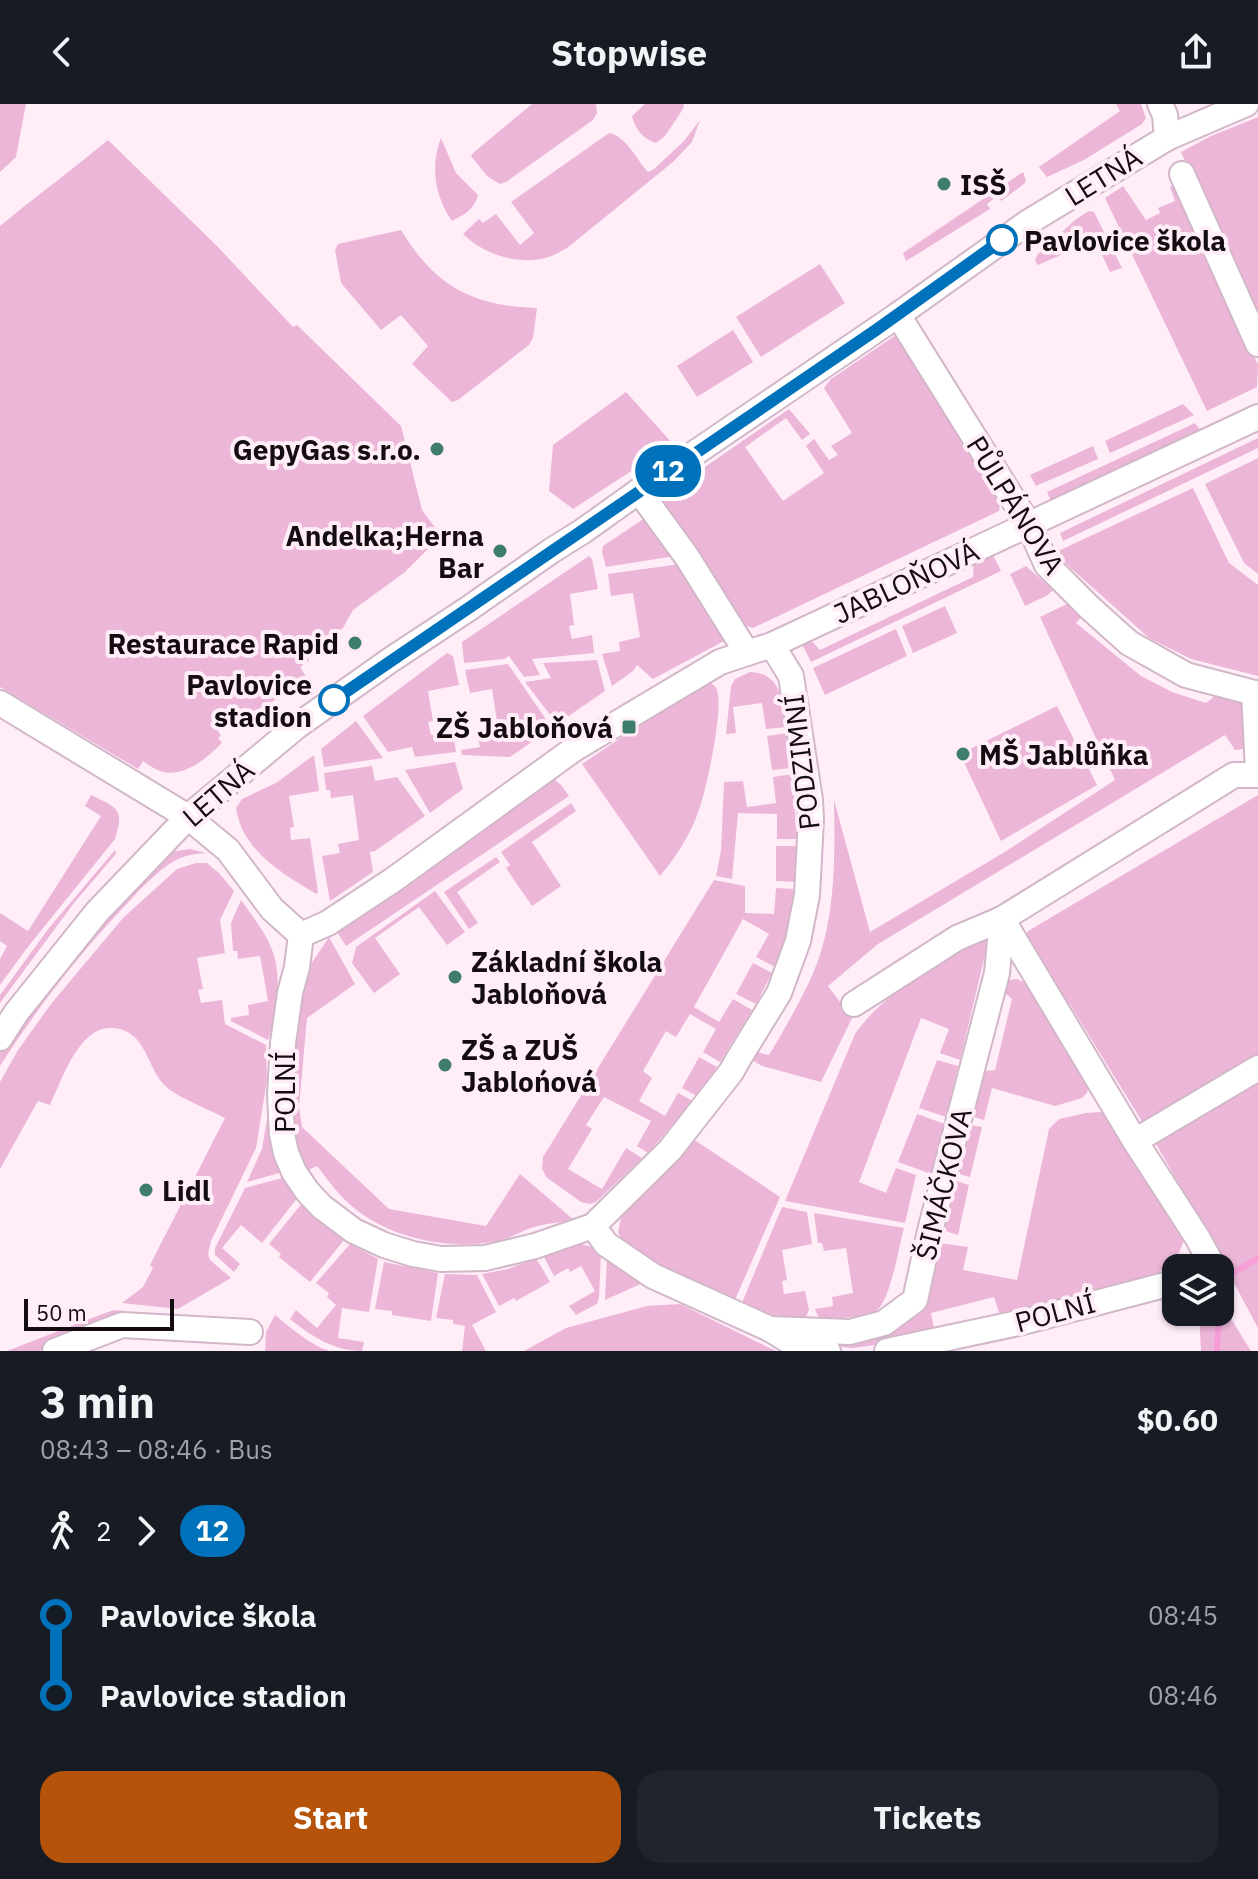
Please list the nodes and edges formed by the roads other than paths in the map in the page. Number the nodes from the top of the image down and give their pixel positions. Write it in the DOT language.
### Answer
graph roads {
  1 [pos="1160,104"];
  2 [pos="1246,104"];
  3 [pos="1167,138"];
  4 [pos="1182,174"];
  5 [pos="898,315"];
  6 [pos="1258,344"];
  7 [pos="1258,417"];
  8 [pos="639,491"];
  9 [pos="1029,525"];
  10 [pos="772,645"];
  11 [pos="747,653"];
  12 [pos="1256,694"];
  13 [pos="0,703"];
  14 [pos="1258,772"];
  15 [pos="188,817"];
  16 [pos="1002,919"];
  17 [pos="301,935"];
  18 [pos="854,1004"];
  19 [pos="0,1038"];
  20 [pos="1258,1068"];
  21 [pos="1135,1141"];
  22 [pos="593,1226"];
  23 [pos="1206,1254"];
  24 [pos="1162,1286"];
  25 [pos="770,1329"];
  26 [pos="250,1332"];
  27 [pos="55,1351"];
  28 [pos="828,1351"];
  29 [pos="887,1351"];
  1 -- 3 [label="street"];
  2 -- 3 [label="street, LETNÁ"];
  3 -- 5 [label="street, LETNÁ"];
  4 -- 6 [label="street"];
  5 -- 8 [label="street, LETNÁ"];
  5 -- 9 [label="street, PŮLPÁNOVA"];
  7 -- 9 [label="street, JABLOŇOVÁ"];
  8 -- 11 [label="street"];
  8 -- 15 [label="street, LETNÁ"];
  9 -- 10 [label="street, JABLOŇOVÁ"];
  9 -- 12 [label="street, PŮLPÁNOVA"];
  10 -- 11 [label="street"];
  10 -- 22 [label="street, PODZIMNÍ"];
  11 -- 17 [label="street"];
  12 -- 14 [label="street"];
  13 -- 15 [label="street"];
  14 -- 16 [label="street"];
  15 -- 17 [label="street"];
  15 -- 19 [label="street, LETNÁ"];
  16 -- 18 [label="street"];
  16 -- 21 [label="street"];
  16 -- 25 [label="street, ŠIMÁČKOVA"];
  17 -- 22 [label="street, POLNÍ"];
  20 -- 21 [label="street"];
  21 -- 23 [label="street"];
  22 -- 25 [label="street"];
  24 -- 29 [label="street, POLNÍ"];
  25 -- 28 [label="street"];
  26 -- 27 [label="street"];
}
